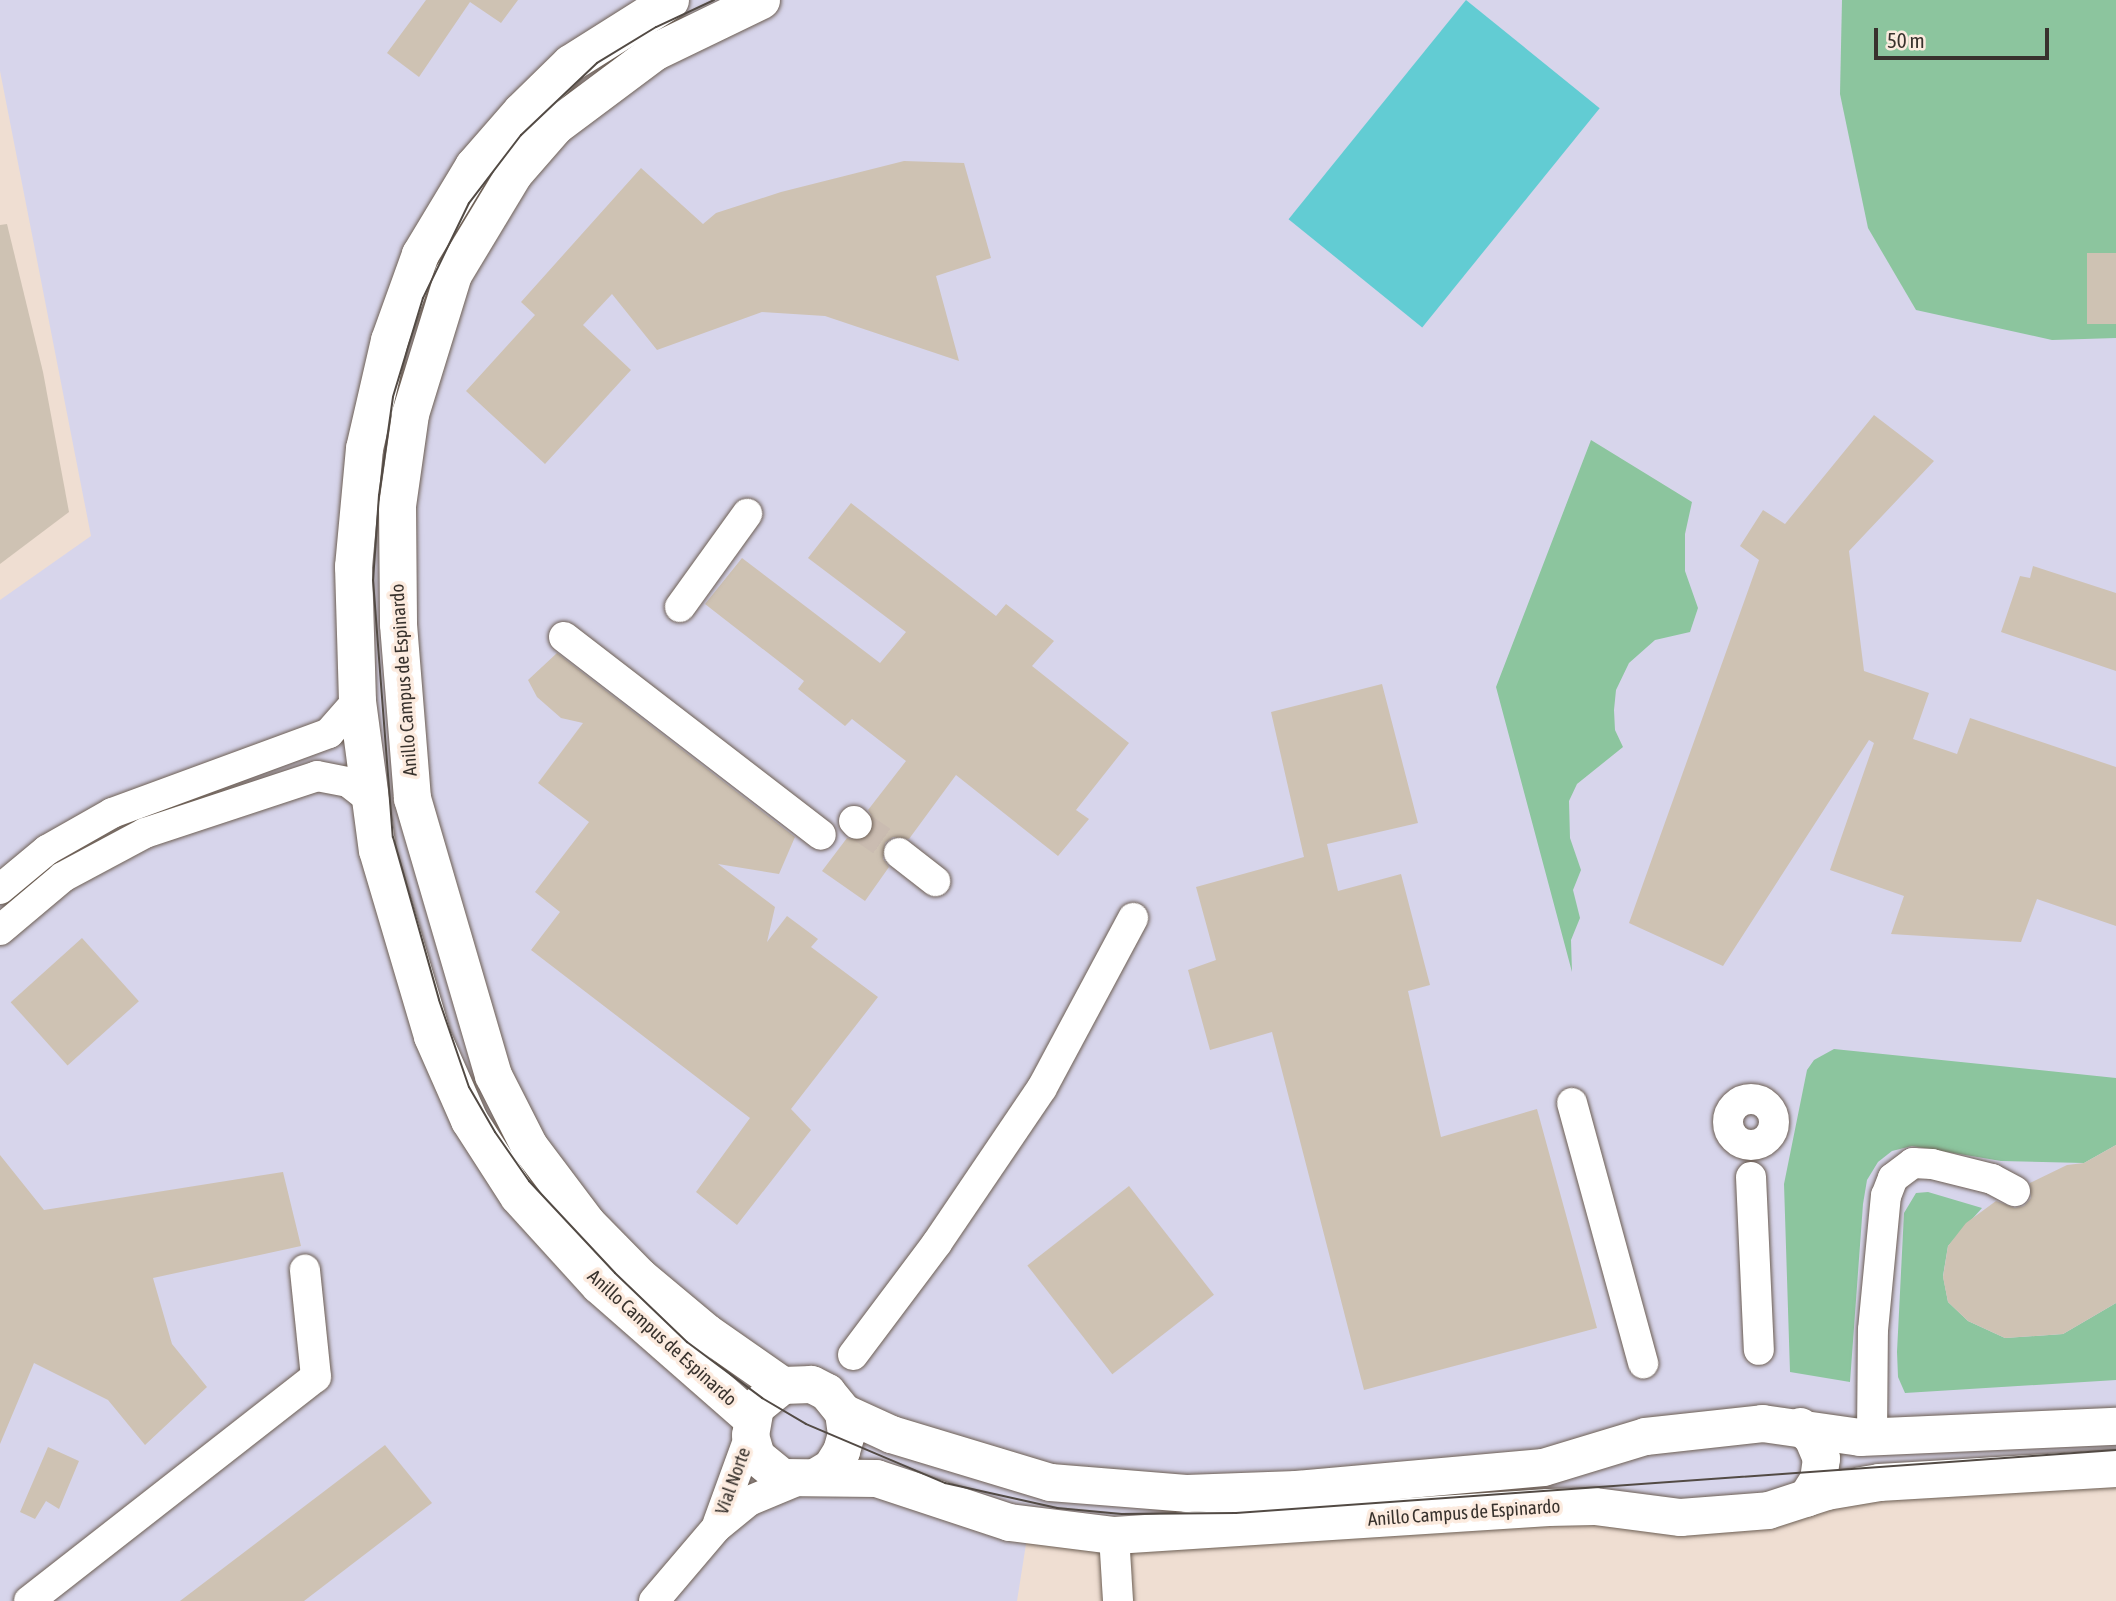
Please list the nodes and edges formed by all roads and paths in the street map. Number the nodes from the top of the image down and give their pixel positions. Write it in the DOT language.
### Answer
graph roads {
  1 [pos="670,0"];
  2 [pos="761,0"];
  3 [pos="747,514"];
  4 [pos="680,607"];
  5 [pos="564,637"];
  6 [pos="357,701"];
  7 [pos="367,797"];
  8 [pos="821,835"];
  9 [pos="899,853"];
  10 [pos="934,881"];
  11 [pos="0,889"];
  12 [pos="1133,918"];
  13 [pos="0,930"];
  14 [pos="1572,1104"];
  15 [pos="1751,1177"];
  16 [pos="2015,1191"];
  17 [pos="305,1270"];
  18 [pos="1759,1350"];
  19 [pos="853,1355"];
  20 [pos="1643,1363"];
  21 [pos="782,1385"];
  22 [pos="843,1412"];
  23 [pos="1800,1426"];
  24 [pos="2116,1426"];
  25 [pos="750,1427"];
  26 [pos="1872,1437"];
  27 [pos="1629,1442"];
  28 [pos="2116,1468"];
  29 [pos="807,1478"];
  30 [pos="1816,1495"];
  31 [pos="1637,1512"];
  32 [pos="717,1527"];
  33 [pos="1114,1535"];
  34 [pos="1113,1597"];
  35 [pos="29,1601"];
  36 [pos="654,1601"];
  1 -- 6 [label="main road, Anillo Campus de Espinardo"];
  2 -- 21 [label="main road, Anillo Campus de Espinardo"];
  3 -- 4 [label="street"];
  5 -- 8 [label="street"];
  6 -- 7 [label="main road, Anillo Campus de Espinardo"];
  6 -- 11 [label="street"];
  7 -- 13 [label="street"];
  7 -- 25 [label="main road, Anillo Campus de Espinardo"];
  9 -- 10 [label="street"];
  12 -- 19 [label="street"];
  14 -- 20 [label="street"];
  15 -- 18 [label="street"];
  16 -- 26 [label="street"];
  17 -- 35 [label="street"];
  21 -- 22 [label="main road, Anillo Campus de Espinardo"];
  21 -- 25 [label="main road, Anillo Campus de Espinardo"];
  22 -- 27 [label="main road, Anillo Campus de Espinardo"];
  22 -- 29 [label="main road"];
  23 -- 26 [label="main road, Anillo Campus de Espinardo"];
  23 -- 27 [label="main road, Anillo Campus de Espinardo"];
  23 -- 30 [label="main road"];
  24 -- 26 [label="main road, Anillo Campus de Espinardo"];
  25 -- 29 [label="main road, Anillo Campus de Espinardo"];
  25 -- 32 [label="street, Vial Norte"];
  27 -- 31 [label="main road"];
  28 -- 30 [label="main road, Anillo Campus de Espinardo"];
  29 -- 32 [label="street, Vial Norte"];
  29 -- 33 [label="main road, Anillo Campus de Espinardo"];
  30 -- 31 [label="main road, Anillo Campus de Espinardo"];
  31 -- 33 [label="main road, Anillo Campus de Espinardo"];
  32 -- 36 [label="street, Vial Norte"];
  33 -- 34 [label="street"];
}
